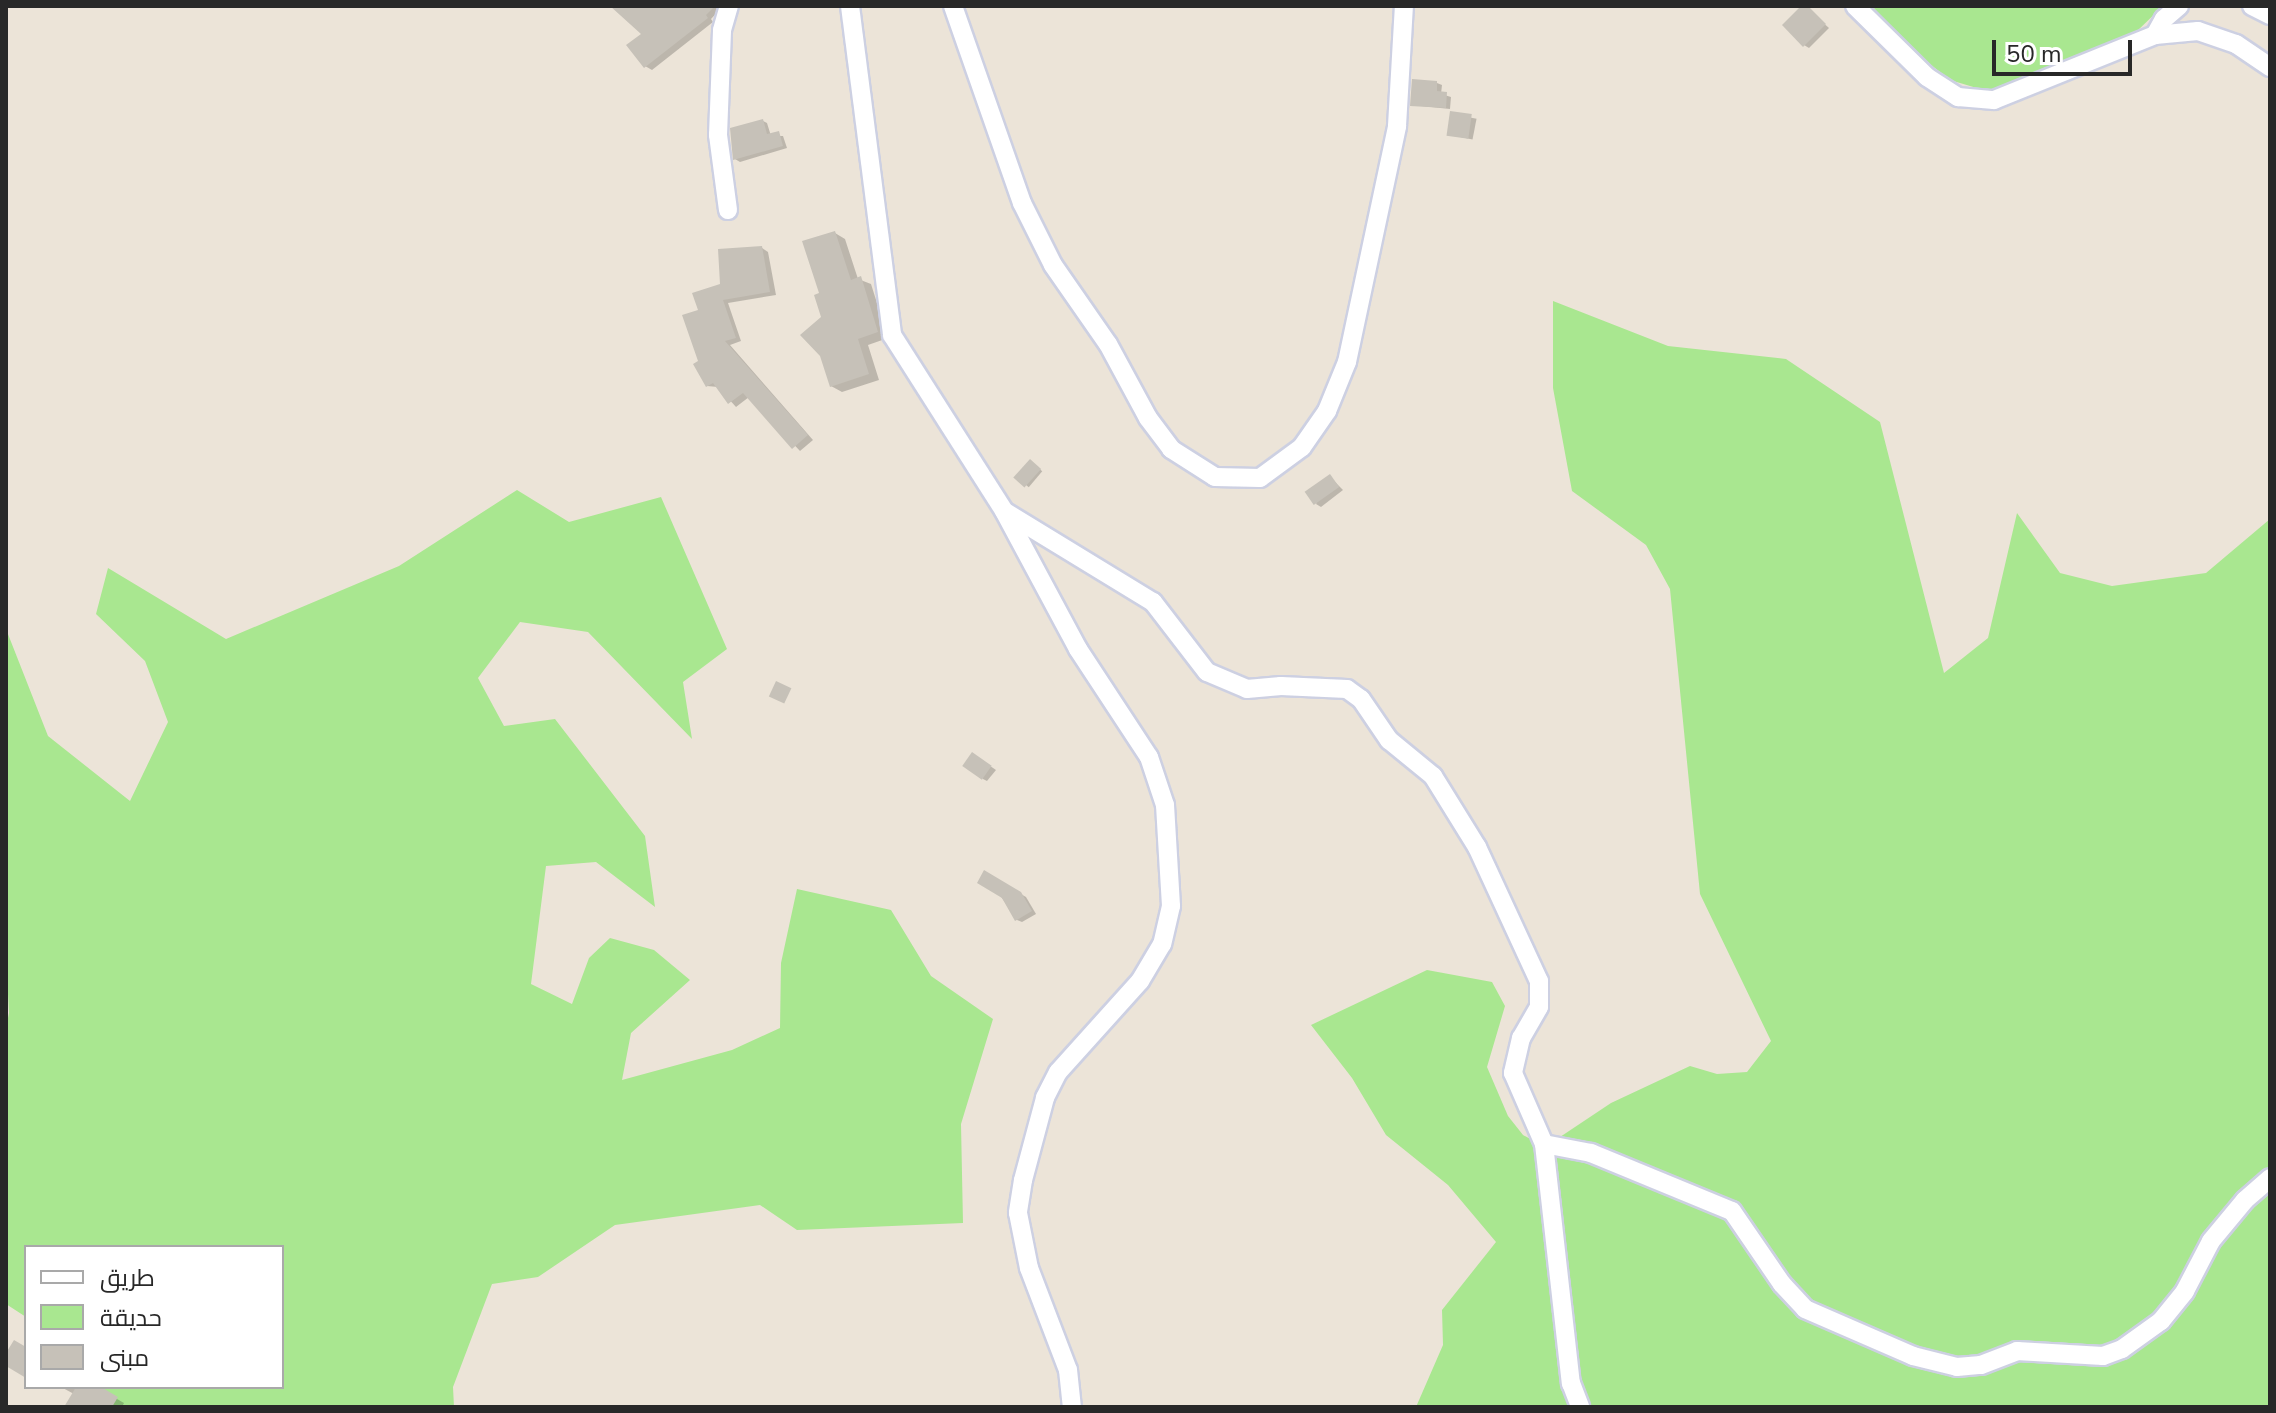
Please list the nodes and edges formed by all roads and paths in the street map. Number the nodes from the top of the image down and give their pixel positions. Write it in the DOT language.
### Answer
graph roads {
  1 [pos="729,6"];
  2 [pos="850,6"];
  3 [pos="953,6"];
  4 [pos="1404,6"];
  5 [pos="1855,6"];
  6 [pos="2179,6"];
  7 [pos="2252,6"];
  8 [pos="2270,15"];
  9 [pos="2155,35"];
  10 [pos="2270,67"];
  11 [pos="728,210"];
  12 [pos="1004,511"];
  13 [pos="1544,1144"];
  14 [pos="2270,1178"];
  15 [pos="1072,1407"];
  16 [pos="1580,1407"];
  1 -- 11 [label="street"];
  2 -- 12 [label="street"];
  3 -- 4 [label="street"];
  5 -- 9 [label="street"];
  6 -- 9 [label="street"];
  7 -- 8 [label="street"];
  9 -- 10 [label="street"];
  12 -- 13 [label="street"];
  12 -- 15 [label="street"];
  13 -- 14 [label="street"];
  13 -- 16 [label="street"];
}
